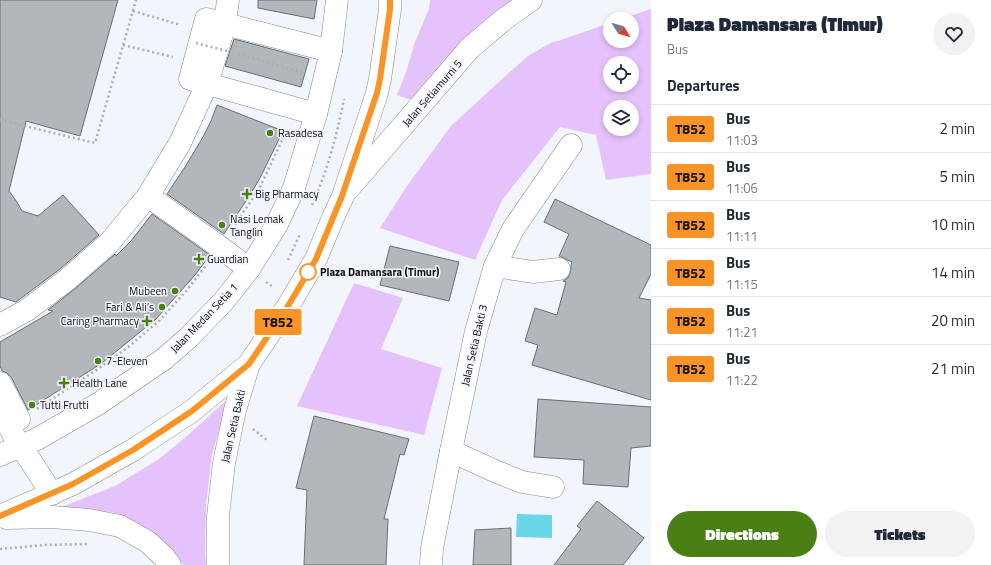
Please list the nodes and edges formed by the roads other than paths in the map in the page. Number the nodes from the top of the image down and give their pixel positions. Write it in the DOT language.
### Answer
graph roads {
  1 [pos="228,0"];
  2 [pos="337,0"];
  3 [pos="390,0"];
  4 [pos="531,0"];
  5 [pos="215,21"];
  6 [pos="331,51"];
  7 [pos="198,82"];
  8 [pos="316,114"];
  9 [pos="571,145"];
  10 [pos="148,196"];
  11 [pos="342,196"];
  12 [pos="495,266"];
  13 [pos="249,269"];
  14 [pos="559,269"];
  15 [pos="0,325"];
  16 [pos="249,364"];
  17 [pos="0,383"];
  18 [pos="0,407"];
  19 [pos="29,443"];
  20 [pos="451,451"];
  21 [pos="0,455"];
  22 [pos="553,487"];
  23 [pos="52,494"];
  24 [pos="0,517"];
  25 [pos="170,565"];
  26 [pos="218,565"];
  27 [pos="431,565"];
  1 -- 5 [label="street"];
  2 -- 6 [label="street, Jalan Medan Setia 1"];
  3 -- 11 [label="street"];
  4 -- 11 [label="street, Jalan Setiamurni 5"];
  5 -- 6 [label="street"];
  5 -- 7 [label="street"];
  6 -- 8 [label="street, Jalan Medan Setia 1"];
  7 -- 8 [label="street"];
  7 -- 10 [label="street"];
  8 -- 13 [label="street, Jalan Medan Setia 1"];
  9 -- 12 [label="street, Jalan Setia Bakti 3"];
  10 -- 13 [label="street"];
  10 -- 15 [label="street"];
  11 -- 16 [label="street"];
  12 -- 14 [label="street"];
  12 -- 20 [label="street, Jalan Setia Bakti 3"];
  13 -- 19 [label="street, Jalan Medan Setia 1"];
  16 -- 23 [label="street, Jalan Setia Bakti"];
  16 -- 26 [label="street, Jalan Setia Bakti"];
  17 -- 19 [label="street"];
  18 -- 19 [label="street"];
  19 -- 21 [label="street, Jalan Medan Setia 1"];
  19 -- 23 [label="street"];
  20 -- 22 [label="street"];
  20 -- 27 [label="street, Jalan Setia Bakti 3"];
  23 -- 24 [label="street, Jalan Setia Bakti"];
  24 -- 25 [label="street, Jalan Setia Bakti"];
}
